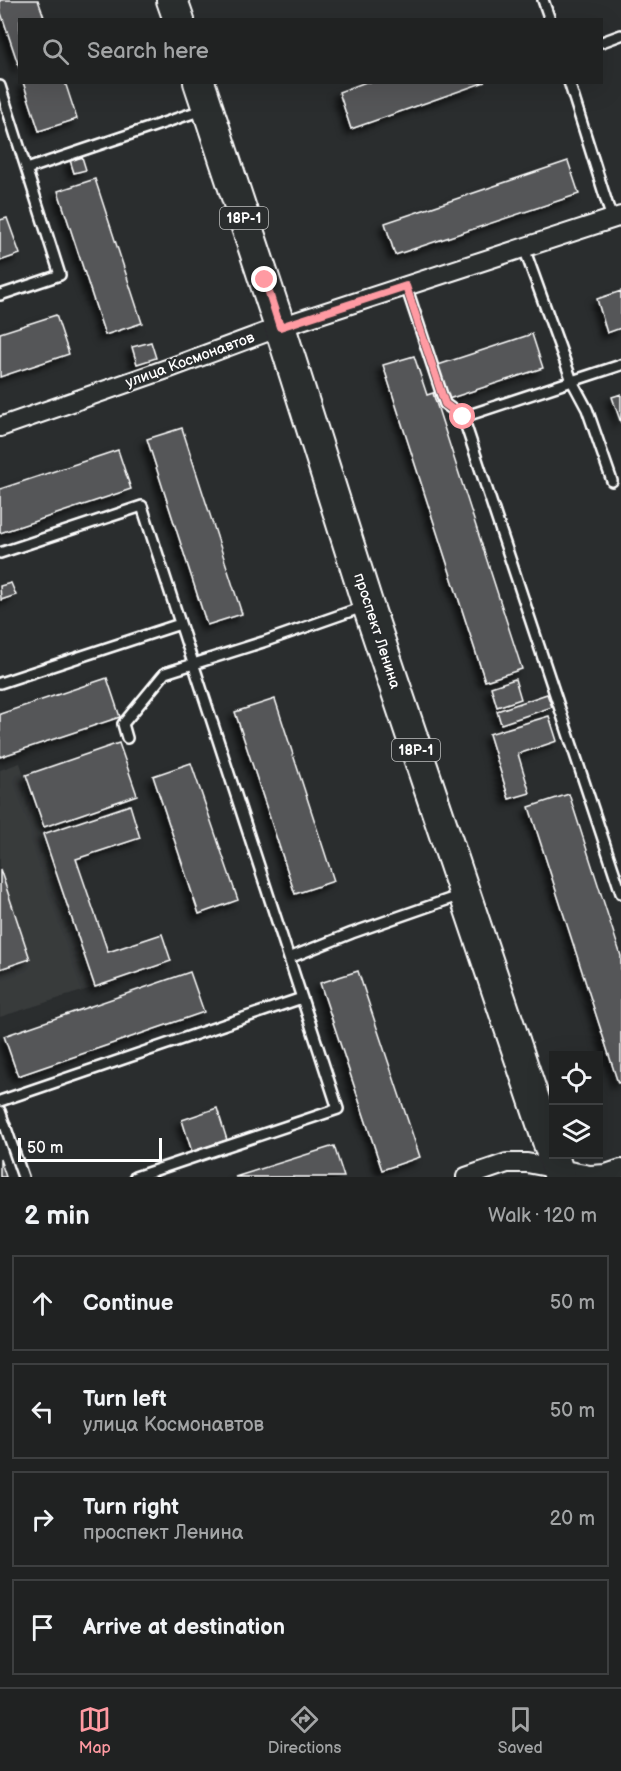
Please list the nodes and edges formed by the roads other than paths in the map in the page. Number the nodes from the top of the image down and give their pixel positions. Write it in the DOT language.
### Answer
graph roads {
  1 [pos="172,0"];
  2 [pos="543,0"];
  3 [pos="178,18"];
  4 [pos="549,18"];
  5 [pos="621,35"];
  6 [pos="603,42"];
  7 [pos="570,84"];
  8 [pos="0,86"];
  9 [pos="203,96"];
  10 [pos="27,170"];
  11 [pos="616,218"];
  12 [pos="524,248"];
  13 [pos="406,286"];
  14 [pos="0,295"];
  15 [pos="280,327"];
  16 [pos="621,364"];
  17 [pos="572,381"];
  18 [pos="463,417"];
  19 [pos="0,428"];
  20 [pos="612,481"];
  21 [pos="0,553"];
  22 [pos="368,606"];
  23 [pos="180,624"];
  24 [pos="193,664"];
  25 [pos="0,683"];
  26 [pos="127,738"];
  27 [pos="621,892"];
  28 [pos="464,894"];
  29 [pos="289,958"];
  30 [pos="302,998"];
  31 [pos="0,1101"];
  32 [pos="0,1111"];
  33 [pos="621,1169"];
  34 [pos="559,1173"];
  35 [pos="23,1177"];
  36 [pos="135,1177"];
  37 [pos="466,1177"];
  1 -- 3 [label="main road"];
  2 -- 4 [label="lane"];
  5 -- 6 [label="lane"];
  7 -- 11 [label="lane"];
  8 -- 10 [label="lane"];
  9 -- 10 [label="lane"];
  9 -- 15 [label="main road, проспект Ленина / 18Р-1"];
  10 -- 14 [label="lane"];
  11 -- 12 [label="street, улица Космонавтов"];
  12 -- 13 [label="street, улица Космонавтов"];
  12 -- 17 [label="lane"];
  13 -- 15 [label="street, улица Космонавтов"];
  13 -- 18 [label="lane"];
  15 -- 19 [label="street, улица Космонавтов"];
  15 -- 22 [label="main road, проспект Ленина / 18Р-1"];
  16 -- 17 [label="lane"];
  17 -- 18 [label="lane"];
  17 -- 20 [label="lane"];
  18 -- 27 [label="lane"];
  21 -- 23 [label="lane"];
  22 -- 24 [label="lane"];
  22 -- 28 [label="main road, проспект Ленина / 18Р-1"];
  23 -- 24 [label="lane"];
  23 -- 25 [label="lane"];
  24 -- 26 [label="lane"];
  24 -- 29 [label="lane"];
  28 -- 29 [label="lane"];
  28 -- 34 [label="main road, проспект Ленина / 18Р-1"];
  29 -- 30 [label="lane"];
  30 -- 31 [label="lane"];
  30 -- 36 [label="lane"];
  32 -- 35 [label="lane"];
  33 -- 34 [label="street"];
  34 -- 37 [label="street"];
}
